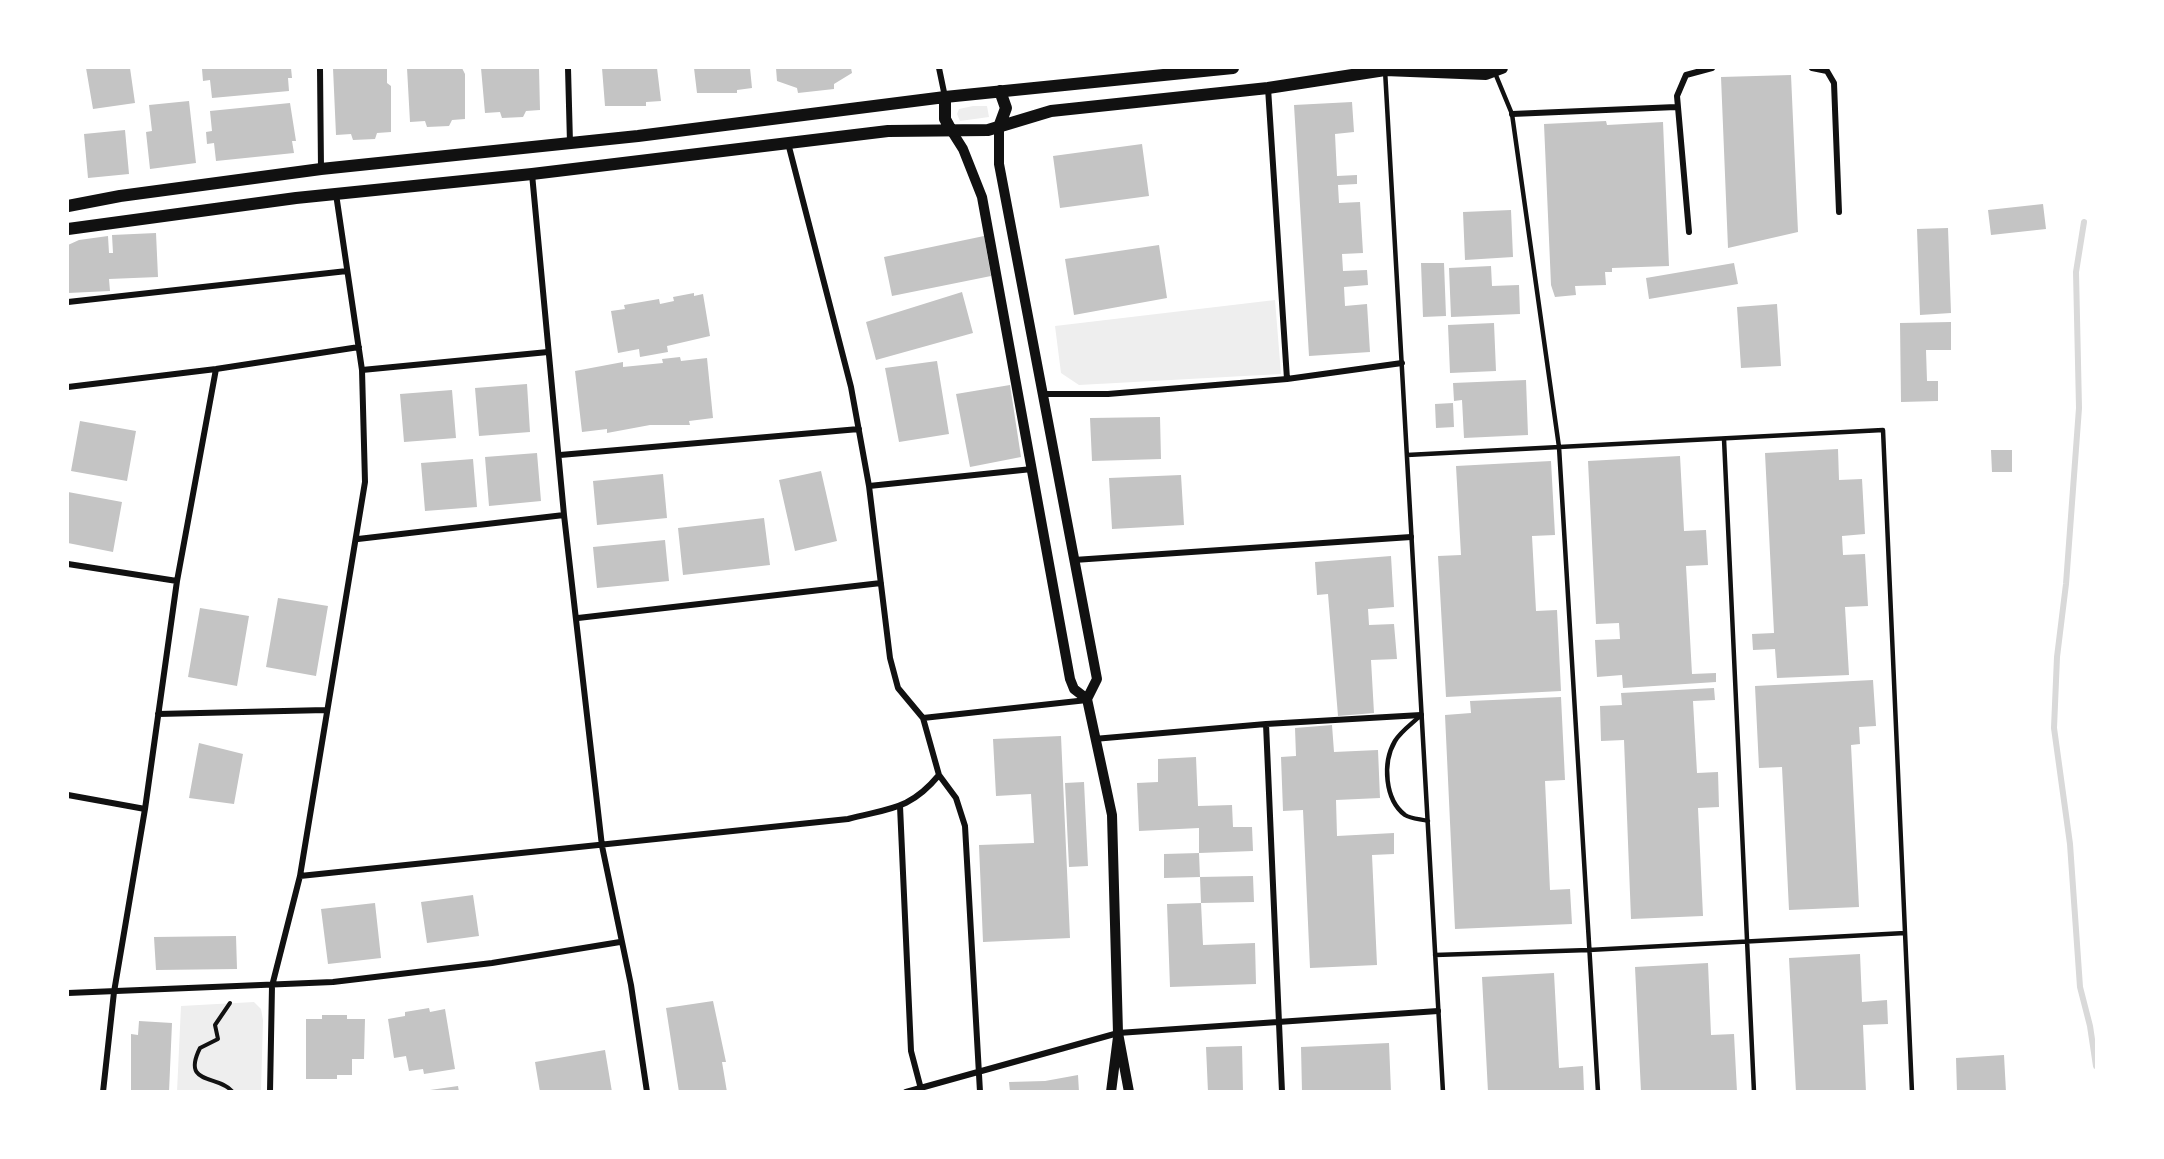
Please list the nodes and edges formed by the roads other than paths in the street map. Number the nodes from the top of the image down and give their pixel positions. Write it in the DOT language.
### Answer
graph roads {
  1 [pos="320,68"];
  2 [pos="568,68"];
  3 [pos="939,68"];
  4 [pos="1233,68"];
  5 [pos="1683,68"];
  6 [pos="1712,68"];
  7 [pos="1812,68"];
  8 [pos="1193,70"];
  9 [pos="1385,70"];
  10 [pos="1463,70"];
  11 [pos="1498,70"];
  12 [pos="1686,75"];
  13 [pos="1268,88"];
  14 [pos="1000,92"];
  15 [pos="945,97"];
  16 [pos="1676,107"];
  17 [pos="1512,114"];
  18 [pos="999,127"];
  19 [pos="951,130"];
  20 [pos="570,143"];
  21 [pos="788,143"];
  22 [pos="321,169"];
  23 [pos="532,174"];
  24 [pos="336,194"];
  25 [pos="68,206"];
  26 [pos="1839,212"];
  27 [pos="68,229"];
  28 [pos="1689,232"];
  29 [pos="347,271"];
  30 [pos="68,302"];
  31 [pos="359,347"];
  32 [pos="548,352"];
  33 [pos="1402,363"];
  34 [pos="216,369"];
  35 [pos="362,370"];
  36 [pos="1287,378"];
  37 [pos="68,387"];
  38 [pos="1044,394"];
  39 [pos="860,429"];
  40 [pos="1724,439"];
  41 [pos="1559,447"];
  42 [pos="560,455"];
  43 [pos="1407,455"];
  44 [pos="1033,469"];
  45 [pos="869,486"];
  46 [pos="564,515"];
  47 [pos="1411,537"];
  48 [pos="358,539"];
  49 [pos="1074,560"];
  50 [pos="68,564"];
  51 [pos="177,581"];
  52 [pos="881,583"];
  53 [pos="578,618"];
  54 [pos="1088,699"];
  55 [pos="326,710"];
  56 [pos="158,714"];
  57 [pos="1421,715"];
  58 [pos="923,718"];
  59 [pos="1266,724"];
  60 [pos="1094,739"];
  61 [pos="939,775"];
  62 [pos="68,795"];
  63 [pos="900,806"];
  64 [pos="145,809"];
  65 [pos="1428,821"];
  66 [pos="602,846"];
  67 [pos="300,876"];
  68 [pos="1905,933"];
  69 [pos="620,942"];
  70 [pos="1747,942"];
  71 [pos="1589,950"];
  72 [pos="1435,955"];
  73 [pos="272,986"];
  74 [pos="114,992"];
  75 [pos="68,993"];
  76 [pos="1438,1011"];
  77 [pos="1279,1022"];
  78 [pos="1118,1033"];
  79 [pos="980,1072"];
  80 [pos="921,1089"];
  81 [pos="103,1092"];
  82 [pos="270,1092"];
  83 [pos="647,1092"];
  84 [pos="906,1092"];
  85 [pos="980,1092"];
  86 [pos="1111,1092"];
  87 [pos="1129,1092"];
  88 [pos="1282,1092"];
  89 [pos="1443,1092"];
  90 [pos="1598,1092"];
  91 [pos="1754,1092"];
  92 [pos="1912,1092"];
  1 -- 22 [label="street"];
  2 -- 20 [label="street"];
  3 -- 15 [label="street"];
  4 -- 8 [label="main road"];
  5 -- 12 [label="street"];
  6 -- 12 [label="street"];
  7 -- 26 [label="street"];
  8 -- 14 [label="main road"];
  9 -- 10 [label="main road"];
  9 -- 13 [label="main road"];
  9 -- 33 [label="lane"];
  10 -- 11 [label="main road"];
  11 -- 17 [label="lane"];
  12 -- 16 [label="street"];
  13 -- 18 [label="main road"];
  13 -- 36 [label="street"];
  14 -- 15 [label="main road"];
  14 -- 18 [label="main road"];
  15 -- 19 [label="main road"];
  15 -- 20 [label="main road"];
  16 -- 17 [label="street"];
  16 -- 28 [label="street"];
  17 -- 41 [label="lane"];
  18 -- 19 [label="main road"];
  18 -- 38 [label="street"];
  19 -- 21 [label="main road"];
  19 -- 44 [label="street"];
  20 -- 22 [label="main road"];
  21 -- 23 [label="main road"];
  21 -- 39 [label="street"];
  22 -- 25 [label="main road"];
  23 -- 24 [label="main road"];
  23 -- 32 [label="street"];
  24 -- 27 [label="main road"];
  24 -- 29 [label="street"];
  29 -- 30 [label="street"];
  29 -- 31 [label="street"];
  31 -- 34 [label="street"];
  31 -- 35 [label="street"];
  32 -- 35 [label="street"];
  32 -- 42 [label="street"];
  33 -- 36 [label="street"];
  33 -- 43 [label="lane"];
  34 -- 37 [label="street"];
  34 -- 51 [label="street"];
  35 -- 48 [label="street"];
  36 -- 38 [label="street"];
  38 -- 49 [label="street"];
  39 -- 42 [label="street"];
  39 -- 45 [label="street"];
  40 -- 41 [label="lane"];
  40 -- 68 [label="lane"];
  40 -- 70 [label="lane"];
  41 -- 43 [label="lane"];
  41 -- 71 [label="lane"];
  42 -- 46 [label="street"];
  43 -- 47 [label="lane"];
  44 -- 45 [label="street"];
  44 -- 54 [label="street"];
  45 -- 52 [label="street"];
  46 -- 48 [label="street"];
  46 -- 53 [label="street"];
  47 -- 49 [label="street"];
  47 -- 57 [label="lane"];
  48 -- 55 [label="street"];
  49 -- 54 [label="street"];
  50 -- 51 [label="street"];
  51 -- 56 [label="street"];
  52 -- 53 [label="street"];
  52 -- 58 [label="street"];
  53 -- 66 [label="street"];
  54 -- 58 [label="street"];
  54 -- 60 [label="street"];
  55 -- 56 [label="street"];
  55 -- 67 [label="street"];
  56 -- 64 [label="street"];
  57 -- 59 [label="street"];
  57 -- 65 [label="lane"];
  57 -- 65 [label="lane"];
  58 -- 61 [label="street"];
  59 -- 60 [label="street"];
  59 -- 77 [label="street"];
  60 -- 78 [label="street"];
  61 -- 63 [label="street"];
  61 -- 79 [label="street"];
  62 -- 64 [label="street"];
  63 -- 66 [label="street"];
  63 -- 80 [label="street"];
  64 -- 74 [label="street"];
  65 -- 72 [label="lane"];
  66 -- 67 [label="street"];
  66 -- 69 [label="street"];
  67 -- 73 [label="street"];
  68 -- 70 [label="lane"];
  68 -- 92 [label="lane"];
  69 -- 73 [label="street"];
  69 -- 83 [label="street"];
  70 -- 71 [label="lane"];
  70 -- 91 [label="lane"];
  71 -- 72 [label="lane"];
  71 -- 90 [label="lane"];
  72 -- 76 [label="lane"];
  73 -- 74 [label="street"];
  73 -- 82 [label="street"];
  74 -- 75 [label="street"];
  74 -- 81 [label="street"];
  76 -- 77 [label="street"];
  76 -- 89 [label="lane"];
  77 -- 78 [label="street"];
  77 -- 88 [label="street"];
  78 -- 79 [label="street"];
  78 -- 86 [label="street"];
  78 -- 87 [label="street"];
  79 -- 80 [label="street"];
  79 -- 85 [label="street"];
  80 -- 84 [label="street"];
}
